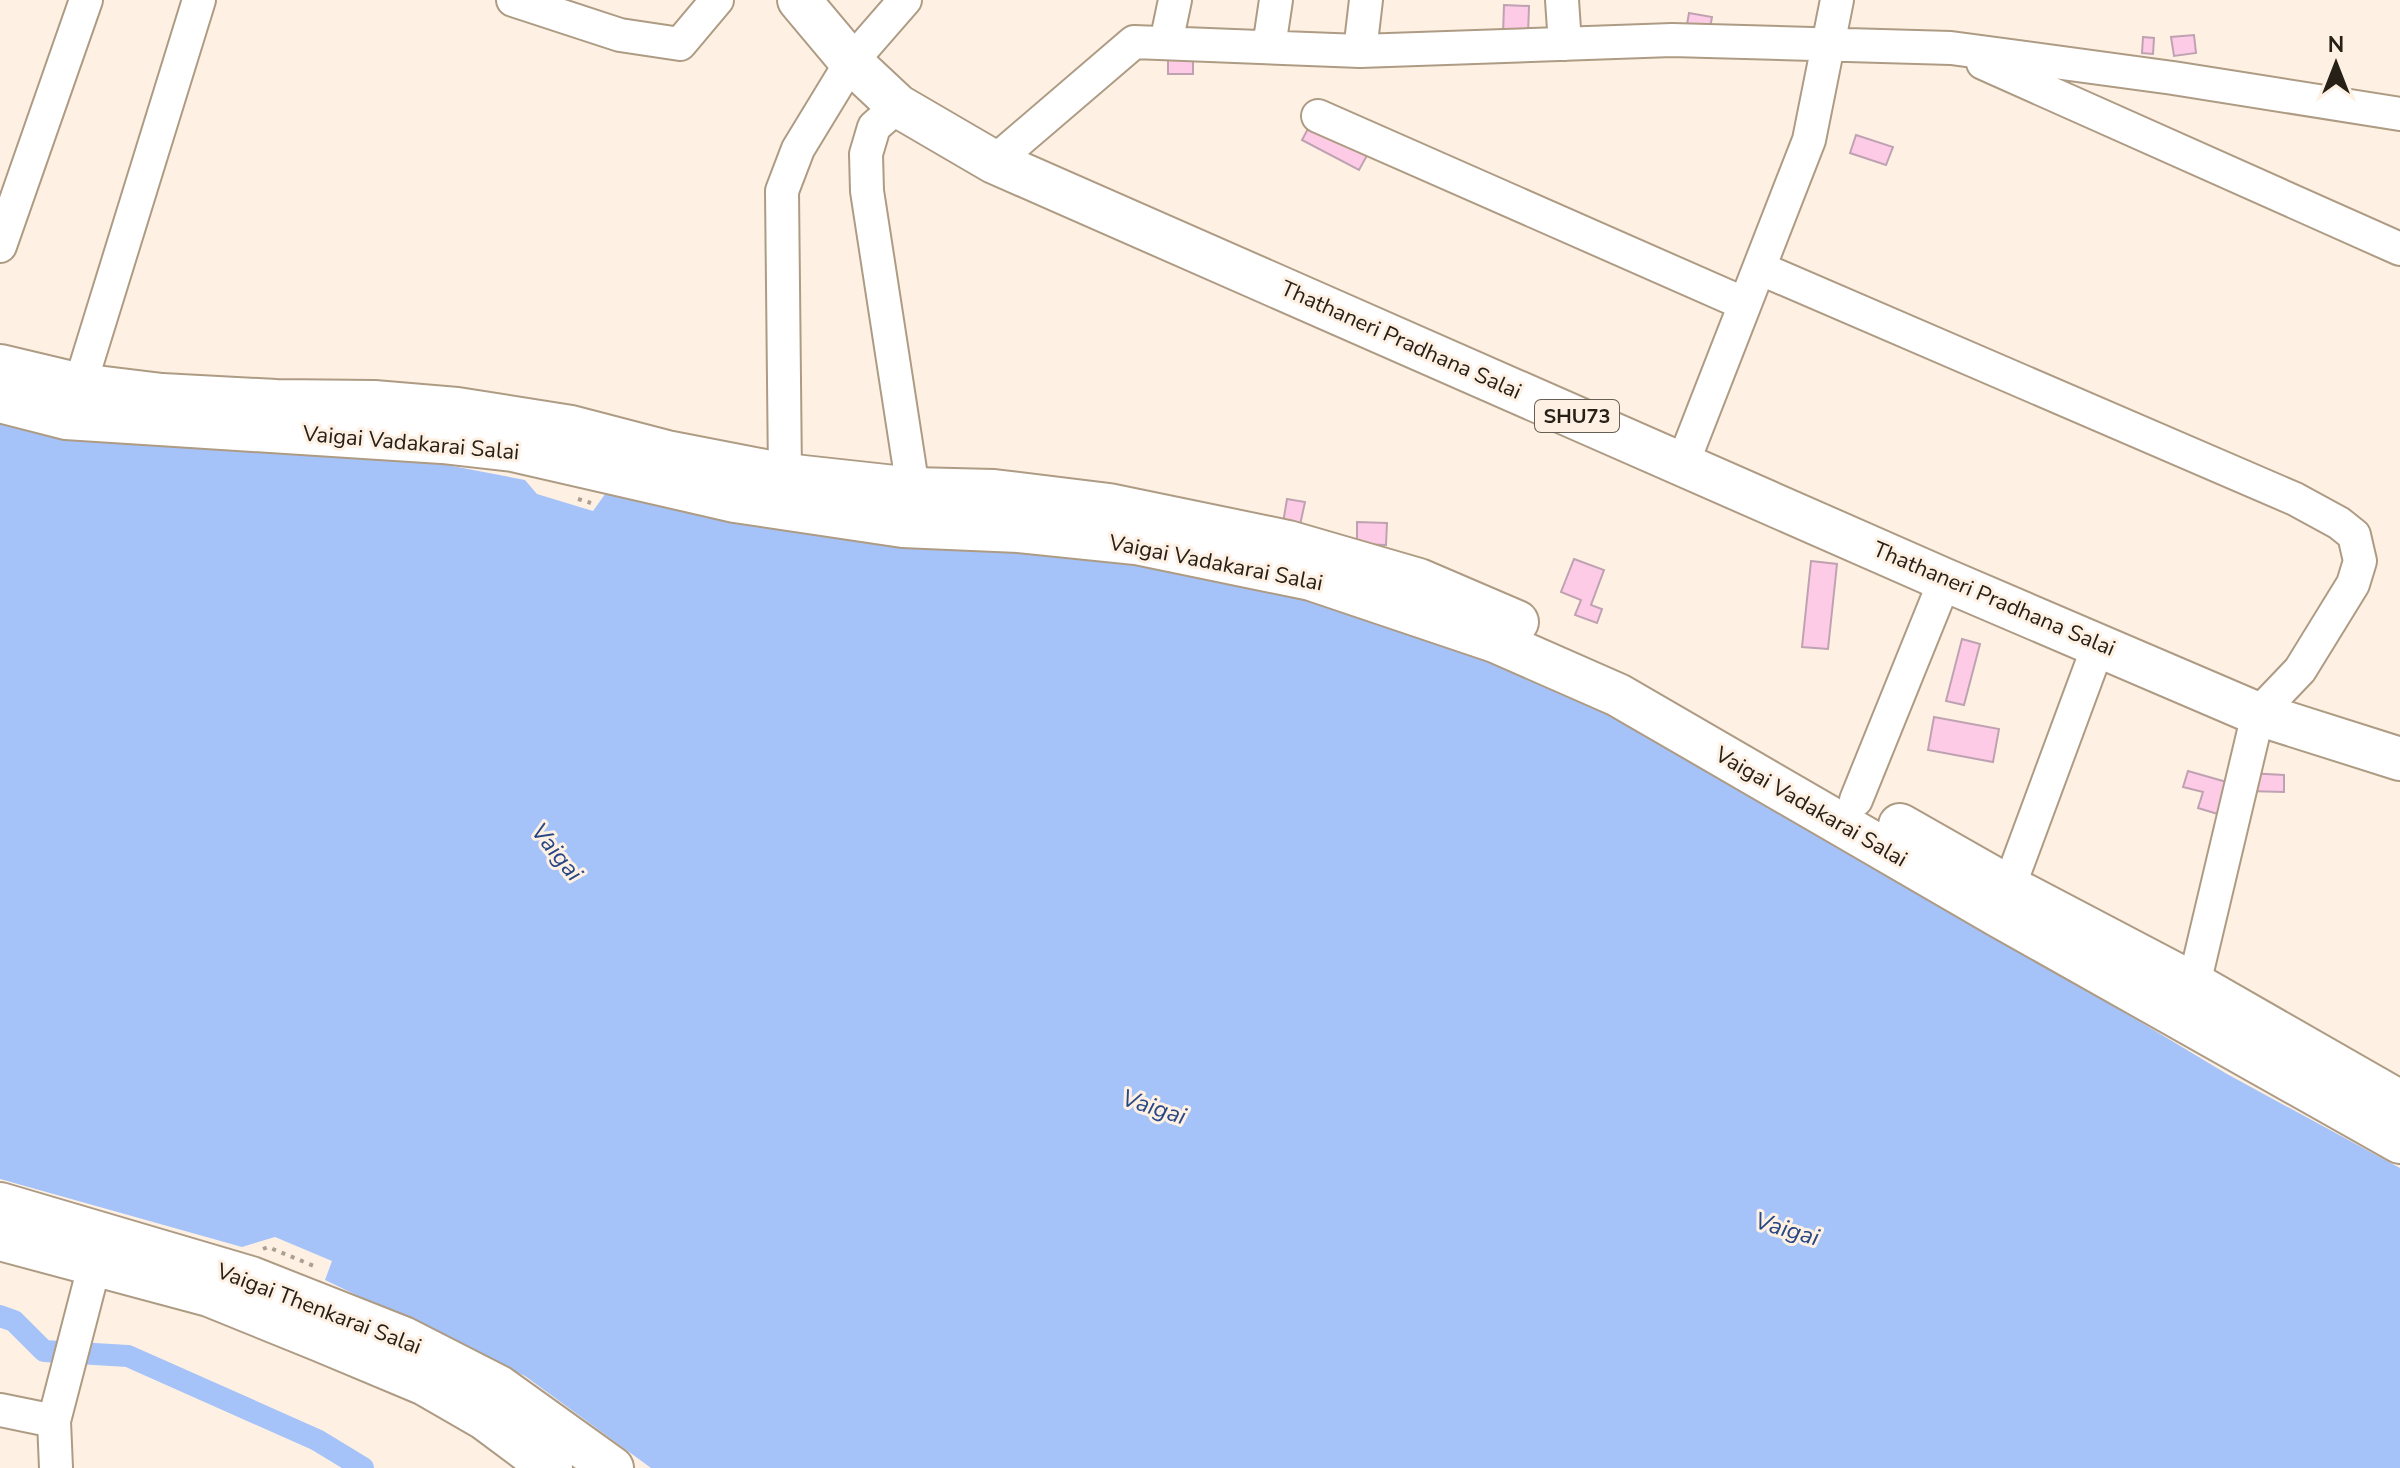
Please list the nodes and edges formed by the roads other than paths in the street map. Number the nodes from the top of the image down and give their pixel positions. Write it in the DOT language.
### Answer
graph roads {
  1 [pos="86,0"];
  2 [pos="199,0"];
  3 [pos="513,0"];
  4 [pos="717,0"];
  5 [pos="799,0"];
  6 [pos="905,0"];
  7 [pos="1175,0"];
  8 [pos="1276,0"];
  9 [pos="1366,0"];
  10 [pos="1562,0"];
  11 [pos="1837,0"];
  12 [pos="1166,43"];
  13 [pos="1565,44"];
  14 [pos="1829,45"];
  15 [pos="1269,47"];
  16 [pos="1951,48"];
  17 [pos="1360,51"];
  18 [pos="851,62"];
  19 [pos="898,106"];
  20 [pos="2400,114"];
  21 [pos="1318,116"];
  22 [pos="994,162"];
  23 [pos="0,246"];
  24 [pos="2400,249"];
  25 [pos="1759,268"];
  26 [pos="1745,304"];
  27 [pos="0,366"];
  28 [pos="80,385"];
  29 [pos="0,401"];
  30 [pos="1683,463"];
  31 [pos="785,475"];
  32 [pos="913,489"];
  33 [pos="1945,580"];
  34 [pos="2099,644"];
  35 [pos="2258,714"];
  36 [pos="2400,759"];
  37 [pos="1856,800"];
  38 [pos="2009,887"];
  39 [pos="2194,984"];
  40 [pos="2400,1102"];
  41 [pos="2400,1142"];
  42 [pos="0,1204"];
  43 [pos="0,1239"];
  44 [pos="95,1263"];
  45 [pos="0,1410"];
  46 [pos="54,1421"];
  47 [pos="56,1468"];
  48 [pos="551,1468"];
  49 [pos="612,1468"];
  1 -- 23 [label="street"];
  2 -- 28 [label="street"];
  3 -- 4 [label="street"];
  5 -- 18 [label="main road, Thathaneri Pradhana Salai / SHU73"];
  6 -- 18 [label="street"];
  7 -- 12 [label="street"];
  8 -- 15 [label="street"];
  9 -- 17 [label="street"];
  10 -- 13 [label="street"];
  11 -- 14 [label="street"];
  12 -- 15 [label="street"];
  12 -- 22 [label="street"];
  13 -- 14 [label="street"];
  13 -- 17 [label="street"];
  14 -- 16 [label="street"];
  14 -- 25 [label="street"];
  15 -- 17 [label="street"];
  16 -- 20 [label="street"];
  16 -- 24 [label="street"];
  18 -- 19 [label="main road, Thathaneri Pradhana Salai / SHU73"];
  18 -- 31 [label="street"];
  19 -- 22 [label="main road, Thathaneri Pradhana Salai / SHU73"];
  19 -- 32 [label="street"];
  21 -- 26 [label="street"];
  22 -- 30 [label="main road, Thathaneri Pradhana Salai / SHU73"];
  25 -- 26 [label="street"];
  25 -- 35 [label="street"];
  26 -- 30 [label="street"];
  27 -- 28 [label="main road, Vaigai Vadakarai Salai"];
  28 -- 31 [label="main road, Vaigai Vadakarai Salai"];
  29 -- 41 [label="main road, Vaigai Vadakarai Salai"];
  30 -- 33 [label="main road, Thathaneri Pradhana Salai / SHU73"];
  31 -- 32 [label="main road, Vaigai Vadakarai Salai"];
  32 -- 37 [label="main road, Vaigai Vadakarai Salai"];
  33 -- 34 [label="main road, Thathaneri Pradhana Salai / SHU73"];
  33 -- 37 [label="street"];
  34 -- 35 [label="main road, Thathaneri Pradhana Salai / SHU73"];
  34 -- 38 [label="street"];
  35 -- 36 [label="main road, Thathaneri Pradhana Salai / SHU73"];
  35 -- 39 [label="street"];
  37 -- 38 [label="main road, Vaigai Vadakarai Salai"];
  38 -- 39 [label="main road, Vaigai Vadakarai Salai"];
  39 -- 40 [label="main road, Vaigai Vadakarai Salai"];
  42 -- 49 [label="main road, Vaigai Thenkarai Salai"];
  43 -- 44 [label="main road, Vaigai Thenkarai Salai"];
  44 -- 46 [label="street"];
  44 -- 48 [label="main road, Vaigai Thenkarai Salai"];
  45 -- 46 [label="street"];
  46 -- 47 [label="street"];
}
